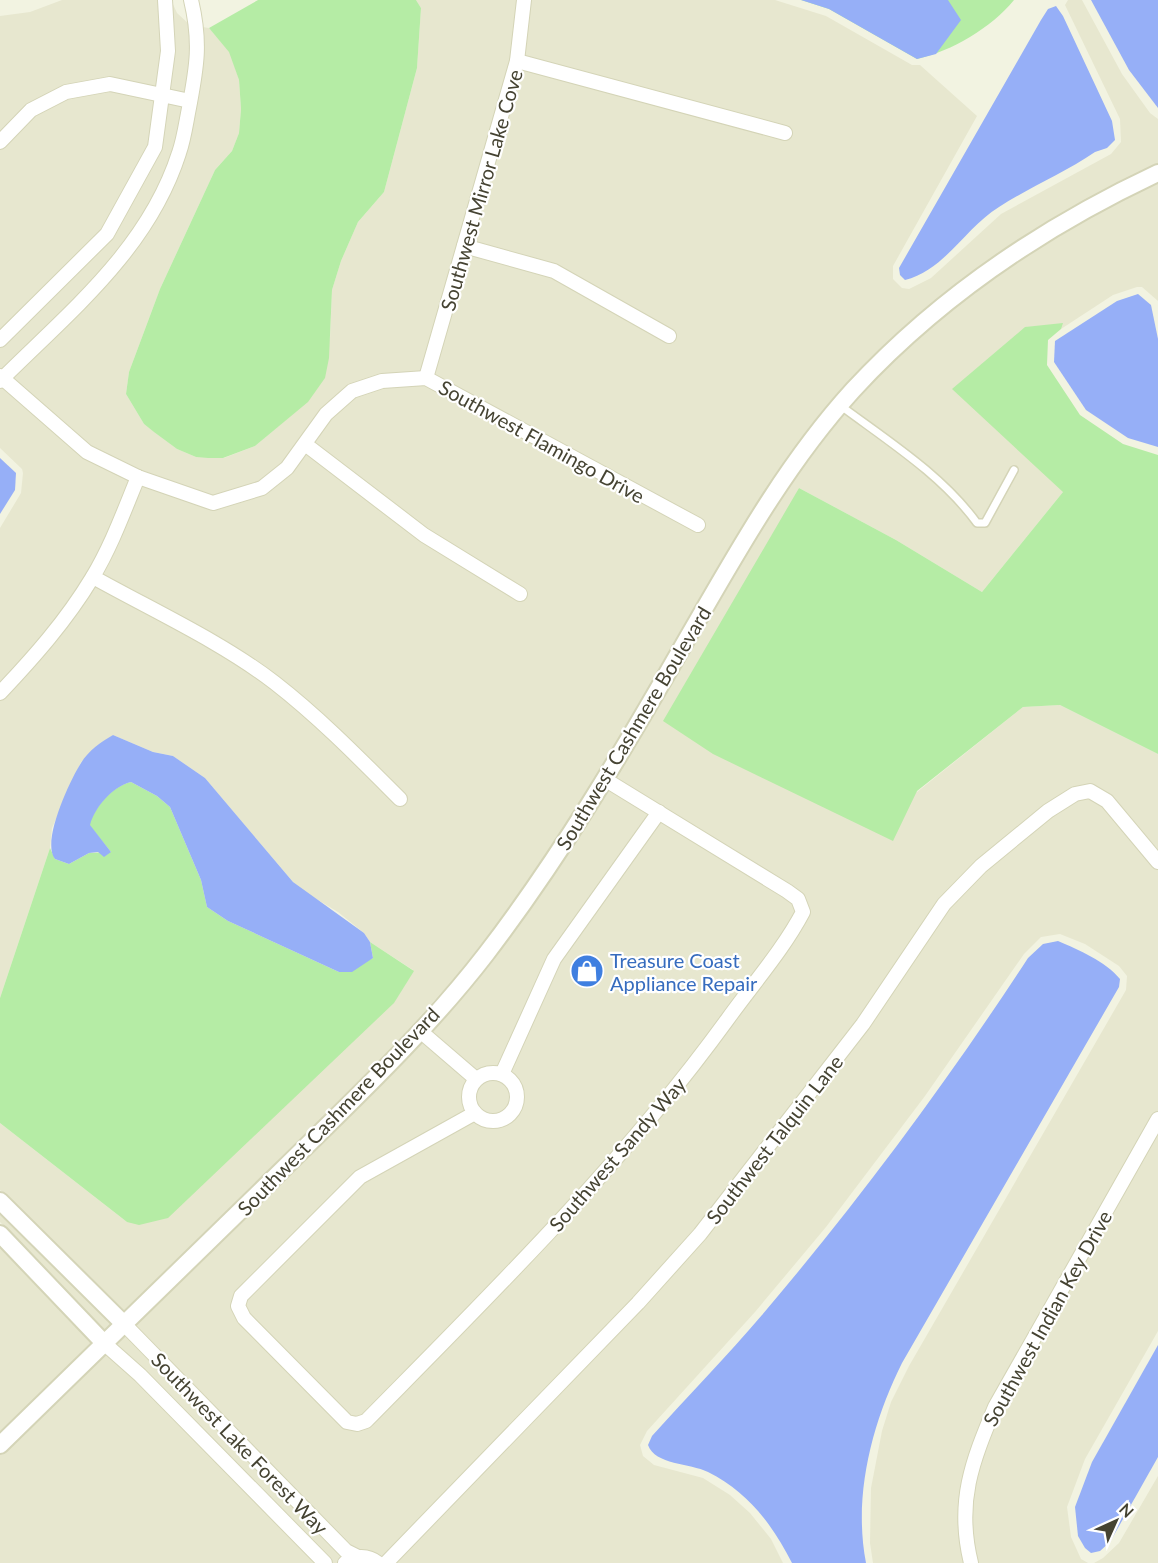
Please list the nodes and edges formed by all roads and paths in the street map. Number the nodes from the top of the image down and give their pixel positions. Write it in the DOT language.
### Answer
graph roads {
  1 [pos="165,0"];
  2 [pos="191,0"];
  3 [pos="524,0"];
  4 [pos="517,61"];
  5 [pos="164,95"];
  6 [pos="190,100"];
  7 [pos="785,133"];
  8 [pos="0,142"];
  9 [pos="1158,173"];
  10 [pos="464,246"];
  11 [pos="669,336"];
  12 [pos="0,340"];
  13 [pos="1,378"];
  14 [pos="426,378"];
  15 [pos="841,406"];
  16 [pos="305,444"];
  17 [pos="1014,470"];
  18 [pos="138,477"];
  19 [pos="698,525"];
  20 [pos="93,577"];
  21 [pos="520,594"];
  22 [pos="0,693"];
  23 [pos="606,780"];
  24 [pos="400,798"];
  25 [pos="658,812"];
  26 [pos="1158,862"];
  27 [pos="420,1030"];
  28 [pos="502,1074"];
  29 [pos="476,1079"];
  30 [pos="475,1113"];
  31 [pos="1158,1119"];
  32 [pos="0,1201"];
  33 [pos="0,1234"];
  34 [pos="125,1325"];
  35 [pos="105,1344"];
  36 [pos="0,1445"];
  37 [pos="263,1466"];
  38 [pos="250,1486"];
  39 [pos="351,1560"];
  40 [pos="325,1563"];
  41 [pos="378,1563"];
  42 [pos="386,1563"];
  43 [pos="971,1563"];
  1 -- 5 [label="street"];
  2 -- 6 [label="street"];
  3 -- 4 [label="street, Southwest Mirror Lake Cove"];
  4 -- 7 [label="street"];
  4 -- 10 [label="street, Southwest Mirror Lake Cove"];
  5 -- 6 [label="street"];
  5 -- 8 [label="street"];
  5 -- 12 [label="street"];
  6 -- 13 [label="street"];
  9 -- 15 [label="street, Southwest Cashmere Boulevard"];
  10 -- 11 [label="street"];
  10 -- 14 [label="street, Southwest Mirror Lake Cove"];
  13 -- 18 [label="street, Southwest Flamingo Drive"];
  14 -- 16 [label="street, Southwest Flamingo Drive"];
  14 -- 19 [label="street, Southwest Flamingo Drive"];
  15 -- 17 [label="lane"];
  15 -- 23 [label="street, Southwest Cashmere Boulevard"];
  16 -- 18 [label="street, Southwest Flamingo Drive"];
  16 -- 21 [label="street"];
  18 -- 20 [label="street"];
  20 -- 22 [label="street"];
  20 -- 24 [label="street"];
  23 -- 25 [label="street, Southwest Sandy Way"];
  23 -- 27 [label="street, Southwest Cashmere Boulevard"];
  25 -- 28 [label="street"];
  25 -- 30 [label="street, Southwest Sandy Way"];
  26 -- 42 [label="street, Southwest Talquin Lane"];
  27 -- 29 [label="street"];
  27 -- 34 [label="street, Southwest Cashmere Boulevard"];
  28 -- 29 [label="street"];
  28 -- 30 [label="street"];
  29 -- 30 [label="street"];
  31 -- 43 [label="street, Southwest Indian Key Drive"];
  32 -- 34 [label="street"];
  33 -- 35 [label="street"];
  34 -- 35 [label="street, Southwest Cashmere Boulevard"];
  34 -- 37 [label="street, Southwest Lake Forest Way"];
  35 -- 36 [label="street, Southwest Cashmere Boulevard"];
  35 -- 38 [label="street, Southwest Lake Forest Way"];
  37 -- 38 [label="street"];
  37 -- 39 [label="street, Southwest Lake Forest Way"];
  38 -- 40 [label="street, Southwest Lake Forest Way"];
  39 -- 41 [label="street"];
}
